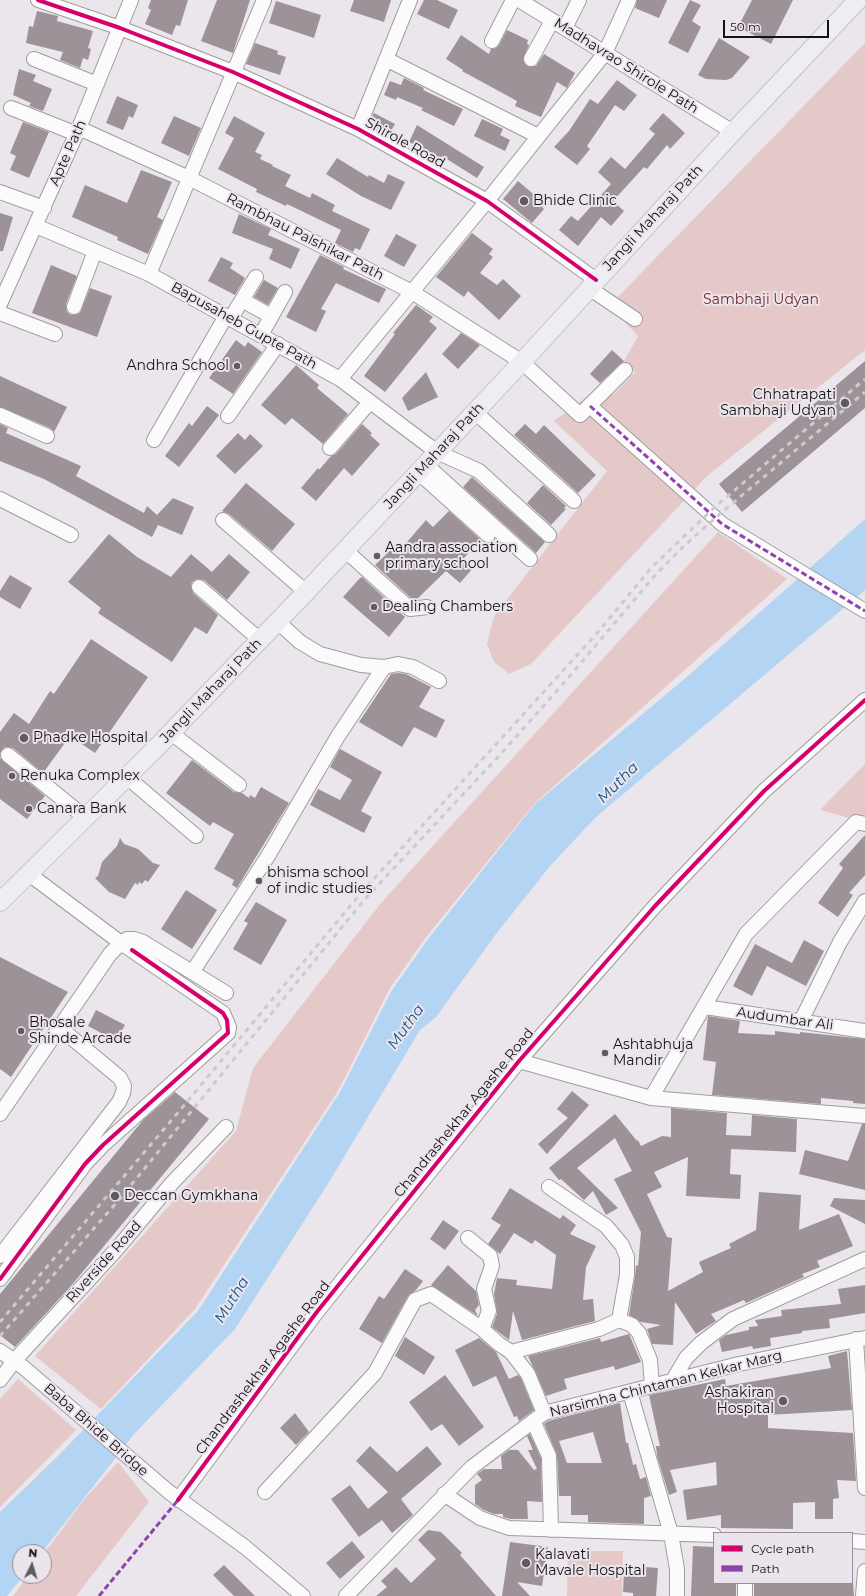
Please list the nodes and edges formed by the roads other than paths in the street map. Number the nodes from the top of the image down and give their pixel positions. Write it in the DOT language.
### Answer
graph roads {
  1 [pos="38,0"];
  2 [pos="131,0"];
  3 [pos="264,0"];
  4 [pos="410,0"];
  5 [pos="513,0"];
  6 [pos="519,0"];
  7 [pos="579,0"];
  8 [pos="629,0"];
  9 [pos="858,0"];
  10 [pos="552,20"];
  11 [pos="120,28"];
  12 [pos="565,28"];
  13 [pos="492,41"];
  14 [pos="605,53"];
  15 [pos="34,59"];
  16 [pos="386,59"];
  17 [pos="531,59"];
  18 [pos="233,72"];
  19 [pos="98,84"];
  20 [pos="11,108"];
  21 [pos="358,129"];
  22 [pos="78,131"];
  23 [pos="733,132"];
  24 [pos="538,136"];
  25 [pos="189,178"];
  26 [pos="0,192"];
  27 [pos="487,201"];
  28 [pos="44,208"];
  29 [pos="36,226"];
  30 [pos="95,251"];
  31 [pos="149,274"];
  32 [pos="256,277"];
  33 [pos="4,284"];
  34 [pos="592,284"];
  35 [pos="285,292"];
  36 [pos="412,292"];
  37 [pos="242,300"];
  38 [pos="0,304"];
  39 [pos="74,307"];
  40 [pos="0,313"];
  41 [pos="271,316"];
  42 [pos="228,317"];
  43 [pos="635,319"];
  44 [pos="55,334"];
  45 [pos="261,335"];
  46 [pos="278,344"];
  47 [pos="522,362"];
  48 [pos="625,370"];
  49 [pos="340,379"];
  50 [pos="370,402"];
  51 [pos="590,406"];
  52 [pos="475,412"];
  53 [pos="0,415"];
  54 [pos="228,416"];
  55 [pos="47,436"];
  56 [pos="154,440"];
  57 [pos="330,448"];
  58 [pos="427,463"];
  59 [pos="0,499"];
  60 [pos="574,501"];
  61 [pos="223,520"];
  62 [pos="71,534"];
  63 [pos="488,535"];
  64 [pos="549,535"];
  65 [pos="345,550"];
  66 [pos="530,559"];
  67 [pos="199,587"];
  68 [pos="306,592"];
  69 [pos="427,607"];
  70 [pos="865,611"];
  71 [pos="278,622"];
  72 [pos="260,640"];
  73 [pos="384,667"];
  74 [pos="439,681"];
  75 [pos="865,700"];
  76 [pos="171,732"];
  77 [pos="8,755"];
  78 [pos="126,777"];
  79 [pos="239,785"];
  80 [pos="86,818"];
  81 [pos="865,824"];
  82 [pos="196,836"];
  83 [pos="29,874"];
  84 [pos="865,901"];
  85 [pos="0,902"];
  86 [pos="126,946"];
  87 [pos="193,971"];
  88 [pos="226,993"];
  89 [pos="705,1007"];
  90 [pos="801,1021"];
  91 [pos="60,1028"];
  92 [pos="865,1031"];
  93 [pos="519,1061"];
  94 [pos="651,1098"];
  95 [pos="0,1114"];
  96 [pos="865,1116"];
  97 [pos="226,1128"];
  98 [pos="549,1187"];
  99 [pos="468,1238"];
  100 [pos="0,1256"];
  101 [pos="865,1259"];
  102 [pos="0,1279"];
  103 [pos="619,1320"];
  104 [pos="482,1329"];
  105 [pos="861,1339"];
  106 [pos="0,1351"];
  107 [pos="511,1352"];
  108 [pos="19,1364"];
  109 [pos="0,1380"];
  110 [pos="673,1380"];
  111 [pos="652,1386"];
  112 [pos="630,1392"];
  113 [pos="538,1417"];
  114 [pos="864,1452"];
  115 [pos="865,1488"];
  116 [pos="265,1492"];
  117 [pos="444,1494"];
  118 [pos="173,1496"];
  119 [pos="551,1530"];
  120 [pos="671,1534"];
  121 [pos="713,1535"];
  122 [pos="853,1541"];
  123 [pos="865,1542"];
  124 [pos="865,1571"];
  125 [pos="745,1584"];
  126 [pos="303,1596"];
  127 [pos="346,1596"];
  128 [pos="677,1596"];
  129 [pos="745,1596"];
  130 [pos="863,1596"];
  1 -- 11 [label="street, Shirole Road"];
  2 -- 11 [label="street, Apte Path"];
  3 -- 18 [label="street"];
  4 -- 16 [label="street"];
  5 -- 13 [label="street"];
  6 -- 10 [label="street, Madhavrao Shirole Path"];
  7 -- 12 [label="street"];
  8 -- 14 [label="street"];
  9 -- 23 [label="main road, Jangli Maharaj Path"];
  10 -- 12 [label="street, Madhavrao Shirole Path"];
  10 -- 17 [label="street"];
  11 -- 18 [label="street, Shirole Road"];
  11 -- 19 [label="street, Apte Path"];
  12 -- 14 [label="street, Madhavrao Shirole Path"];
  14 -- 23 [label="street, Madhavrao Shirole Path"];
  14 -- 24 [label="street"];
  15 -- 19 [label="street"];
  16 -- 21 [label="street"];
  16 -- 24 [label="street"];
  18 -- 21 [label="street, Shirole Road"];
  18 -- 25 [label="street"];
  19 -- 22 [label="street, Apte Path"];
  20 -- 22 [label="street, Rambhau Palshikar Path"];
  21 -- 27 [label="street, Shirole Road"];
  22 -- 25 [label="street, Rambhau Palshikar Path"];
  22 -- 28 [label="street, Apte Path"];
  23 -- 34 [label="main road, Jangli Maharaj Path"];
  24 -- 27 [label="street"];
  25 -- 31 [label="street"];
  25 -- 36 [label="street, Rambhau Palshikar Path"];
  26 -- 28 [label="street"];
  27 -- 34 [label="street, Shirole Road"];
  27 -- 36 [label="street"];
  28 -- 29 [label="street, Apte Path"];
  29 -- 30 [label="street, Bapusaheb Gupte Path"];
  29 -- 33 [label="street, Apte Path"];
  30 -- 31 [label="street, Bapusaheb Gupte Path"];
  30 -- 39 [label="street"];
  31 -- 42 [label="street, Bapusaheb Gupte Path"];
  32 -- 37 [label="street"];
  33 -- 38 [label="street, Apte Path"];
  34 -- 43 [label="street, Shirole Road"];
  34 -- 47 [label="main road, Jangli Maharaj Path"];
  35 -- 41 [label="street"];
  36 -- 47 [label="street, Rambhau Palshikar Path"];
  36 -- 49 [label="street"];
  37 -- 41 [label="street"];
  37 -- 42 [label="street"];
  40 -- 44 [label="street"];
  41 -- 45 [label="street"];
  42 -- 45 [label="street, Bapusaheb Gupte Path"];
  42 -- 56 [label="street"];
  45 -- 46 [label="street, Bapusaheb Gupte Path"];
  46 -- 49 [label="street, Bapusaheb Gupte Path"];
  46 -- 54 [label="street"];
  47 -- 51 [label="street, Rambhau Palshikar Path"];
  47 -- 52 [label="main road, Jangli Maharaj Path"];
  48 -- 51 [label="street"];
  49 -- 50 [label="street, Bapusaheb Gupte Path"];
  50 -- 57 [label="street"];
  50 -- 58 [label="street, Bapusaheb Gupte Path"];
  51 -- 70 [label="street"];
  52 -- 58 [label="main road, Jangli Maharaj Path"];
  52 -- 60 [label="street"];
  53 -- 55 [label="street"];
  58 -- 63 [label="street"];
  58 -- 64 [label="street"];
  58 -- 65 [label="main road, Jangli Maharaj Path"];
  58 -- 66 [label="street"];
  59 -- 62 [label="street"];
  61 -- 68 [label="street"];
  65 -- 68 [label="main road, Jangli Maharaj Path"];
  65 -- 69 [label="street"];
  67 -- 72 [label="street"];
  68 -- 71 [label="main road, Jangli Maharaj Path"];
  71 -- 72 [label="main road, Jangli Maharaj Path"];
  71 -- 73 [label="street"];
  72 -- 76 [label="main road, Jangli Maharaj Path"];
  73 -- 74 [label="street"];
  73 -- 87 [label="street"];
  75 -- 93 [label="street, Chandrashekhar Agashe Road"];
  76 -- 78 [label="main road, Jangli Maharaj Path"];
  76 -- 79 [label="street"];
  77 -- 80 [label="street"];
  78 -- 80 [label="main road, Jangli Maharaj Path"];
  78 -- 82 [label="street"];
  80 -- 83 [label="main road, Jangli Maharaj Path"];
  81 -- 89 [label="street"];
  83 -- 85 [label="main road, Jangli Maharaj Path"];
  83 -- 86 [label="street"];
  84 -- 90 [label="street"];
  86 -- 87 [label="street"];
  86 -- 91 [label="street"];
  86 -- 102 [label="street"];
  87 -- 88 [label="street"];
  89 -- 90 [label="street, Audumbar Ali"];
  89 -- 94 [label="street"];
  90 -- 92 [label="street, Audumbar Ali"];
  91 -- 95 [label="street"];
  91 -- 100 [label="street"];
  93 -- 94 [label="street"];
  93 -- 118 [label="street, Chandrashekhar Agashe Road"];
  94 -- 96 [label="street"];
  97 -- 108 [label="street, Riverside Road"];
  98 -- 103 [label="street"];
  99 -- 104 [label="street"];
  101 -- 110 [label="street"];
  103 -- 107 [label="street"];
  103 -- 111 [label="street"];
  104 -- 107 [label="street"];
  104 -- 116 [label="street"];
  105 -- 110 [label="street, Narsimha Chintaman Kelkar Marg"];
  105 -- 114 [label="street"];
  106 -- 108 [label="street, Baba Bhide Bridge"];
  107 -- 113 [label="street"];
  108 -- 109 [label="street, Riverside Road"];
  108 -- 118 [label="street, Baba Bhide Bridge"];
  110 -- 111 [label="street, Narsimha Chintaman Kelkar Marg"];
  111 -- 112 [label="street, Narsimha Chintaman Kelkar Marg"];
  112 -- 113 [label="street, Narsimha Chintaman Kelkar Marg"];
  112 -- 120 [label="street"];
  113 -- 117 [label="street, Narsimha Chintaman Kelkar Marg"];
  113 -- 119 [label="street"];
  114 -- 115 [label="street"];
  117 -- 119 [label="street"];
  117 -- 127 [label="street, Narsimha Chintaman Kelkar Marg"];
  118 -- 126 [label="street, Baba Bhide Bridge"];
  119 -- 120 [label="street"];
  120 -- 121 [label="street"];
  120 -- 128 [label="street"];
  122 -- 123 [label="street"];
  124 -- 130 [label="street"];
  125 -- 129 [label="street"];
}
